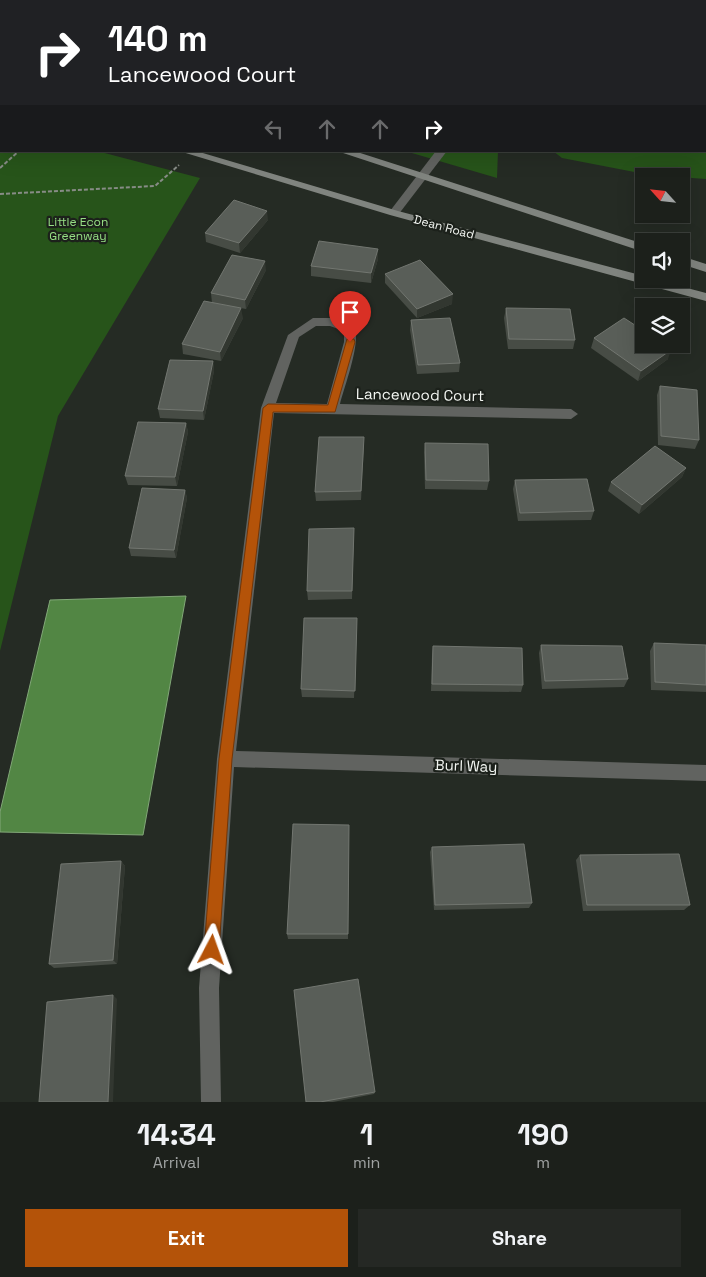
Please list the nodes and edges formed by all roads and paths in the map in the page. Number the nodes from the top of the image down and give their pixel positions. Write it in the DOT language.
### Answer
graph roads {
  1 [pos="18,152"];
  2 [pos="187,152"];
  3 [pos="345,152"];
  4 [pos="441,152"];
  5 [pos="180,164"];
  6 [pos="0,168"];
  7 [pos="423,176"];
  8 [pos="0,194"];
  9 [pos="394,213"];
  10 [pos="635,245"];
  11 [pos="690,263"];
  12 [pos="706,268"];
  13 [pos="706,297"];
  14 [pos="268,408"];
  15 [pos="332,409"];
  16 [pos="571,414"];
  17 [pos="226,759"];
  18 [pos="706,773"];
  19 [pos="211,1102"];
  1 -- 6 [label="path"];
  2 -- 9 [label="main road, Dean Road"];
  3 -- 7 [label="main road"];
  4 -- 7 [label="street"];
  5 -- 8 [label="path"];
  7 -- 9 [label="street"];
  7 -- 10 [label="main road"];
  9 -- 13 [label="main road, Dean Road"];
  11 -- 12 [label="main road"];
  14 -- 15 [label="street, Lancewood Court"];
  14 -- 15 [label="street"];
  14 -- 17 [label="street"];
  15 -- 16 [label="street, Lancewood Court"];
  17 -- 18 [label="street, Burl Way"];
  17 -- 19 [label="street"];
}
